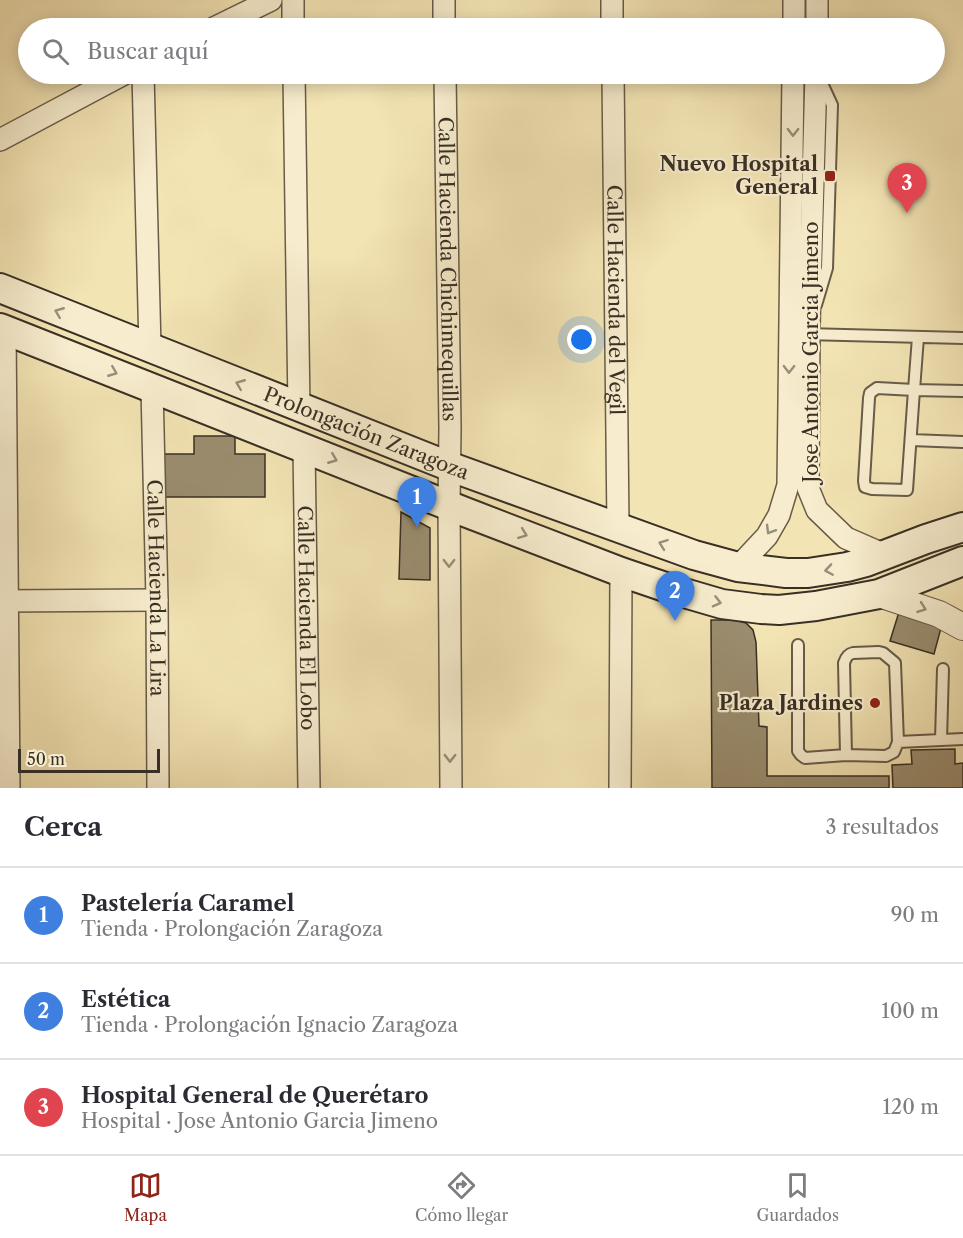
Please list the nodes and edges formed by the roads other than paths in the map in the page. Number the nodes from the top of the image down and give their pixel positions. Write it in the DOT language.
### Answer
graph roads {
  1 [pos="271,0"];
  2 [pos="293,0"];
  3 [pos="444,0"];
  4 [pos="612,0"];
  5 [pos="794,0"];
  6 [pos="817,0"];
  7 [pos="234,18"];
  8 [pos="293,18"];
  9 [pos="444,18"];
  10 [pos="612,18"];
  11 [pos="794,18"];
  12 [pos="817,18"];
  13 [pos="105,84"];
  14 [pos="143,84"];
  15 [pos="294,84"];
  16 [pos="445,84"];
  17 [pos="613,84"];
  18 [pos="793,84"];
  19 [pos="816,84"];
  20 [pos="0,140"];
  21 [pos="0,288"];
  22 [pos="2,329"];
  23 [pos="803,331"];
  24 [pos="918,337"];
  25 [pos="963,338"];
  26 [pos="150,348"];
  27 [pos="152,388"];
  28 [pos="914,390"];
  29 [pos="963,391"];
  30 [pos="299,407"];
  31 [pos="911,440"];
  32 [pos="810,441"];
  33 [pos="963,442"];
  34 [pos="788,443"];
  35 [pos="304,448"];
  36 [pos="451,468"];
  37 [pos="449,505"];
  38 [pos="618,527"];
  39 [pos="963,527"];
  40 [pos="885,555"];
  41 [pos="963,561"];
  42 [pos="738,567"];
  43 [pos="621,572"];
  44 [pos="879,594"];
  45 [pos="157,600"];
  46 [pos="4,601"];
  47 [pos="963,627"];
  48 [pos="798,645"];
  49 [pos="943,669"];
  50 [pos="963,739"];
  51 [pos="941,740"];
  52 [pos="898,742"];
  53 [pos="846,755"];
  54 [pos="9,788"];
  55 [pos="158,788"];
  56 [pos="309,788"];
  57 [pos="451,788"];
  58 [pos="620,788"];
  1 -- 7 [label="street"];
  2 -- 8 [label="street"];
  3 -- 9 [label="street"];
  4 -- 10 [label="street"];
  5 -- 11 [label="street"];
  6 -- 12 [label="street"];
  13 -- 20 [label="street"];
  14 -- 26 [label="street"];
  15 -- 30 [label="street"];
  16 -- 36 [label="street, Calle Hacienda Chichimequillas"];
  17 -- 38 [label="street, Calle Hacienda del Vegil"];
  18 -- 23 [label="street, Jose Antonio Garcia Jimeno, one-way"];
  19 -- 23 [label="street, Jose Antonio Garcia Jimeno"];
  26 -- 21 [label="main road, Prolongación Zaragoza, one-way"];
  22 -- 27 [label="main road, Prolongación Zaragoza, one-way"];
  22 -- 46 [label="street"];
  23 -- 24 [label="lane"];
  23 -- 32 [label="street, Jose Antonio Garcia Jimeno"];
  23 -- 34 [label="street, Jose Antonio Garcia Jimeno, one-way"];
  24 -- 25 [label="lane"];
  24 -- 28 [label="lane"];
  30 -- 26 [label="main road, Prolongación Zaragoza, one-way"];
  27 -- 35 [label="main road, Prolongación Zaragoza"];
  27 -- 45 [label="street, Calle Hacienda La Lira"];
  28 -- 29 [label="lane"];
  28 -- 31 [label="lane"];
  28 -- 31 [label="lane"];
  30 -- 36 [label="main road, Prolongación Zaragoza"];
  31 -- 33 [label="lane"];
  32 -- 34 [label="street"];
  32 -- 40 [label="street, Jose Antonio Garcia Jimeno"];
  34 -- 42 [label="street, Jose Antonio Garcia Jimeno, one-way"];
  35 -- 37 [label="main road, Prolongación Zaragoza, one-way"];
  35 -- 56 [label="street, Calle Hacienda El Lobo"];
  36 -- 37 [label="street, Calle Hacienda Chichimequillas"];
  36 -- 38 [label="main road, Prolongación Zaragoza"];
  37 -- 43 [label="main road, Prolongación Zaragoza, one-way"];
  37 -- 57 [label="street, Calle Hacienda Chichimequillas, one-way"];
  42 -- 38 [label="main road, Prolongación Zaragoza, one-way"];
  39 -- 40 [label="main road, Prolongación Zaragoza"];
  40 -- 42 [label="main road, Prolongación Zaragoza, one-way"];
  41 -- 44 [label="main road, Prolongación Zaragoza"];
  43 -- 44 [label="main road, Prolongación Zaragoza, one-way"];
  43 -- 58 [label="street"];
  44 -- 47 [label="street, one-way"];
  45 -- 46 [label="street"];
  45 -- 55 [label="street, Calle Hacienda La Lira"];
  46 -- 54 [label="street"];
  48 -- 53 [label="lane"];
  49 -- 51 [label="lane"];
  50 -- 51 [label="lane"];
  51 -- 52 [label="lane"];
  52 -- 53 [label="lane"];
  52 -- 53 [label="lane"];
}
